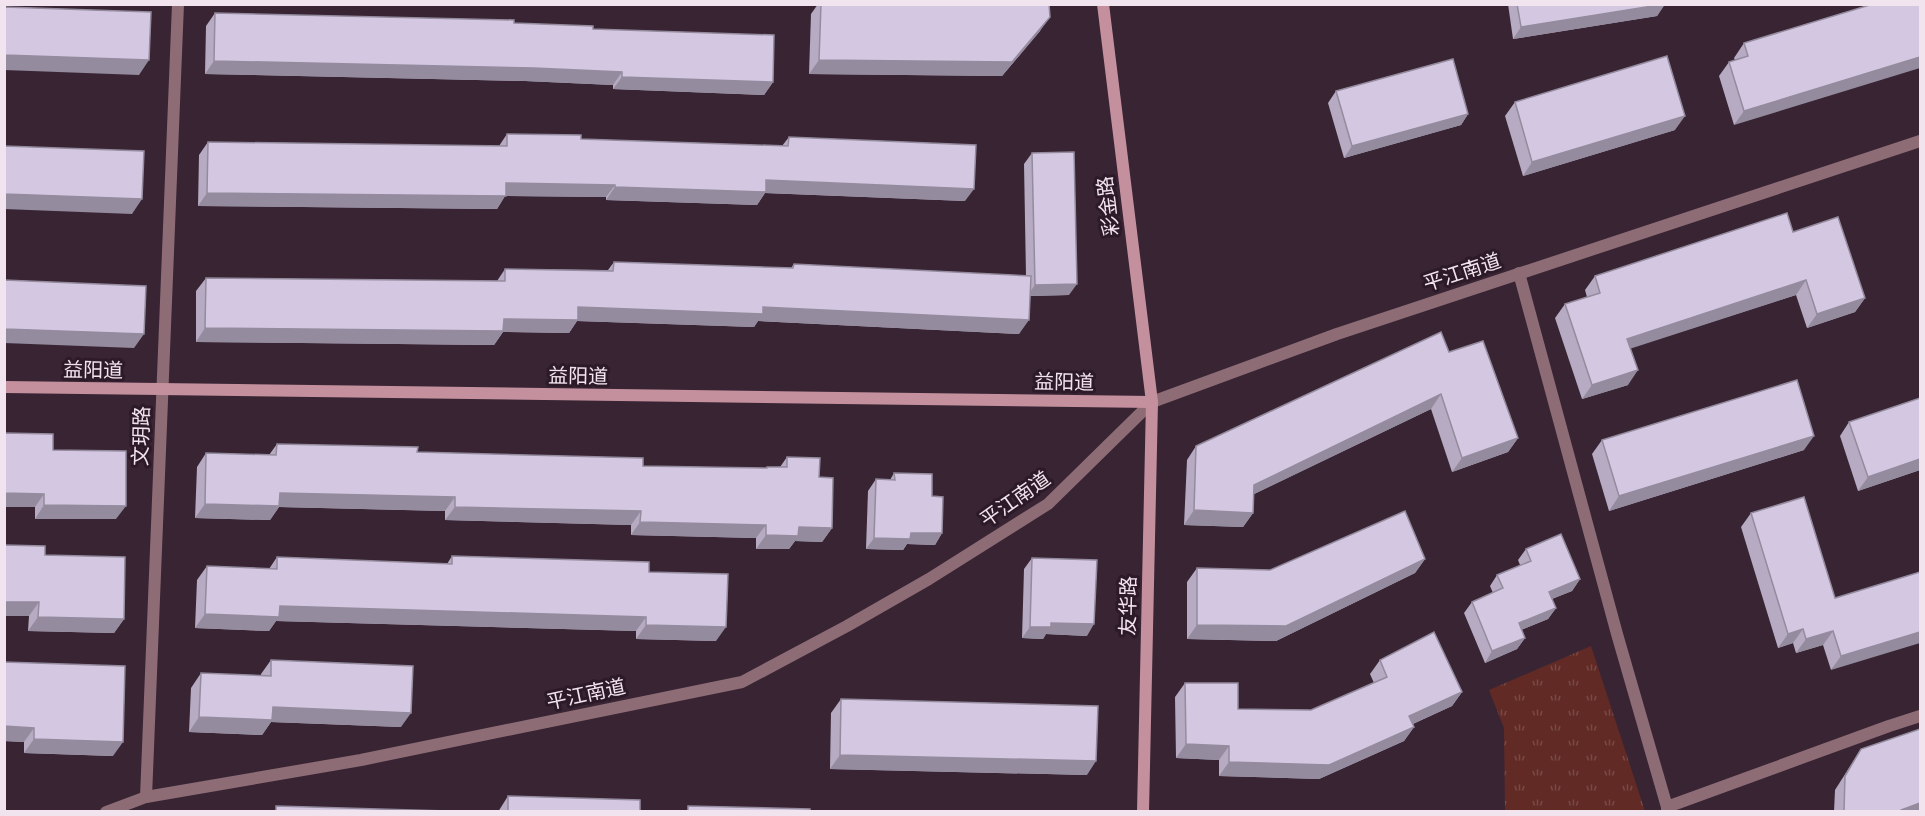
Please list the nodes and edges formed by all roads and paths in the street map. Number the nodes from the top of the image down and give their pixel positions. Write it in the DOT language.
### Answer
graph roads {
  1 [pos="178,4"];
  2 [pos="1103,4"];
  3 [pos="1920,141"];
  4 [pos="1520,273"];
  5 [pos="4,387"];
  6 [pos="162,390"];
  7 [pos="1152,402"];
  8 [pos="1920,716"];
  9 [pos="146,796"];
  10 [pos="1667,809"];
  11 [pos="106,812"];
  12 [pos="1143,812"];
  1 -- 6 [label="street, 文玥路"];
  2 -- 7 [label="street, 彩金路"];
  3 -- 4 [label="street, 平江南道"];
  4 -- 7 [label="street, 平江南道"];
  4 -- 10 [label="street"];
  5 -- 6 [label="street, 益阳道"];
  6 -- 7 [label="street, 益阳道"];
  6 -- 9 [label="street, 文玥路"];
  7 -- 9 [label="street, 平江南道"];
  7 -- 12 [label="street, 友华路"];
  8 -- 10 [label="street"];
  9 -- 11 [label="street, 平江南道"];
}
